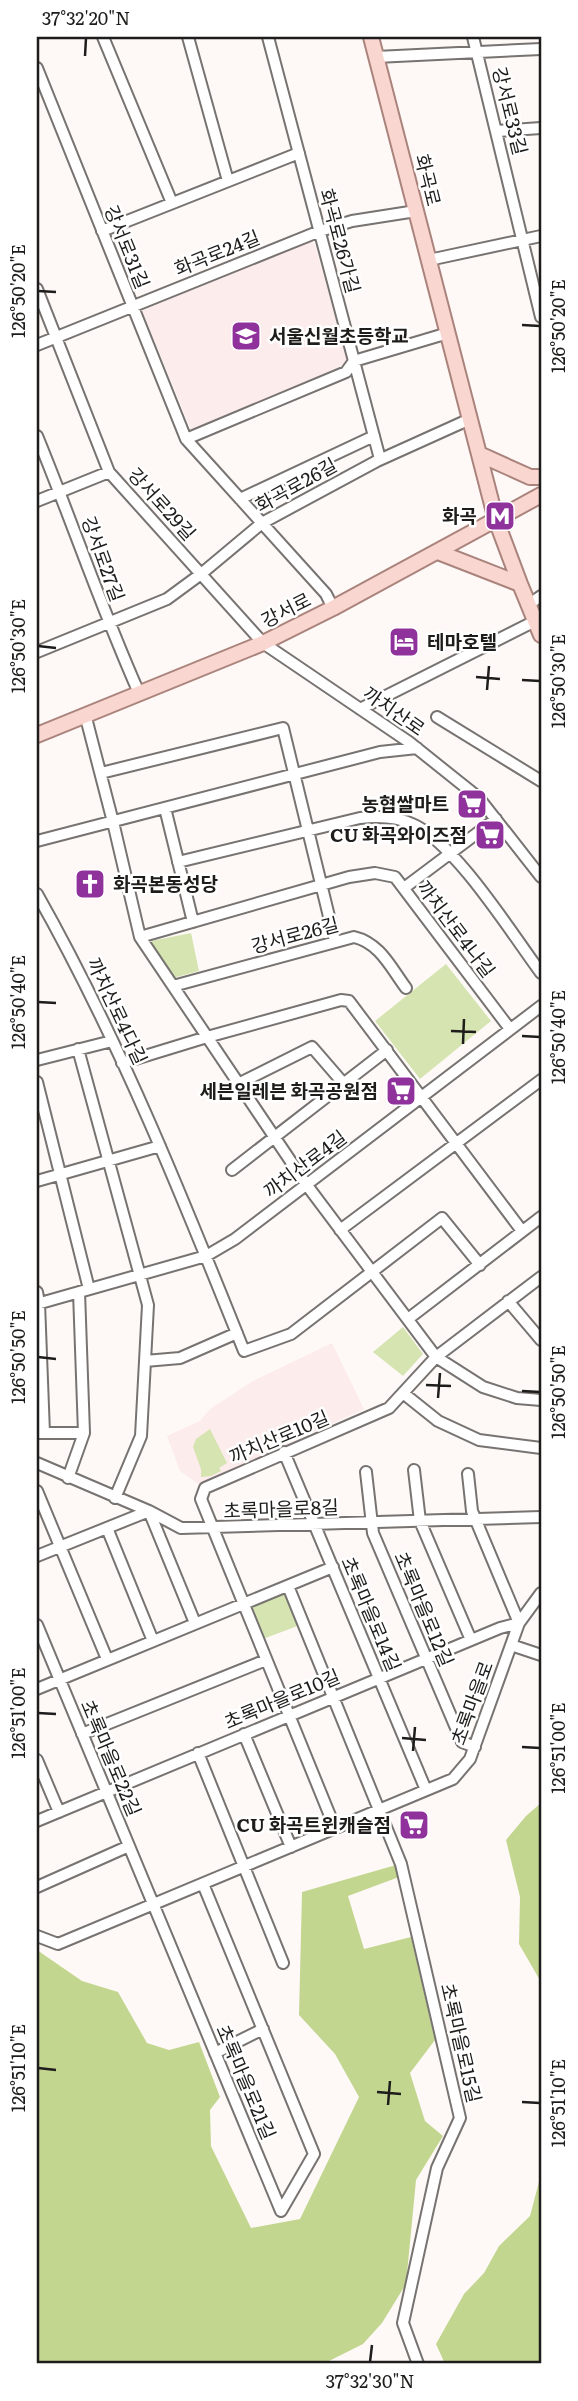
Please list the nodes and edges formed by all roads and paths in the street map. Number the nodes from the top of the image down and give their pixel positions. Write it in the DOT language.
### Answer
graph roads {
  1 [pos="103,37"];
  2 [pos="188,37"];
  3 [pos="268,37"];
  4 [pos="371,37"];
  5 [pos="473,37"];
  6 [pos="541,49"];
  7 [pos="477,52"];
  8 [pos="376,57"];
  9 [pos="37,68"];
  10 [pos="541,128"];
  11 [pos="497,131"];
  12 [pos="299,153"];
  13 [pos="228,181"];
  14 [pos="172,203"];
  15 [pos="416,211"];
  16 [pos="102,231"];
  17 [pos="320,231"];
  18 [pos="541,236"];
  19 [pos="522,239"];
  20 [pos="429,260"];
  21 [pos="37,289"];
  22 [pos="132,306"];
  23 [pos="541,317"];
  24 [pos="447,333"];
  25 [pos="56,337"];
  26 [pos="37,345"];
  27 [pos="354,361"];
  28 [pos="470,419"];
  29 [pos="37,436"];
  30 [pos="374,436"];
  31 [pos="186,439"];
  32 [pos="479,454"];
  33 [pos="380,459"];
  34 [pos="109,472"];
  35 [pos="541,477"];
  36 [pos="60,492"];
  37 [pos="541,495"];
  38 [pos="240,499"];
  39 [pos="37,501"];
  40 [pos="496,520"];
  41 [pos="262,523"];
  42 [pos="438,552"];
  43 [pos="201,575"];
  44 [pos="520,584"];
  45 [pos="541,596"];
  46 [pos="528,605"];
  47 [pos="333,608"];
  48 [pos="535,621"];
  49 [pos="108,623"];
  50 [pos="541,635"];
  51 [pos="263,643"];
  52 [pos="37,652"];
  53 [pos="139,693"];
  54 [pos="360,709"];
  55 [pos="85,714"];
  56 [pos="437,717"];
  57 [pos="37,735"];
  58 [pos="417,748"];
  59 [pos="101,773"];
  60 [pos="294,774"];
  61 [pos="541,781"];
  62 [pos="165,808"];
  63 [pos="496,819"];
  64 [pos="113,822"];
  65 [pos="307,833"];
  66 [pos="37,842"];
  67 [pos="450,852"];
  68 [pos="178,862"];
  69 [pos="541,877"];
  70 [pos="320,885"];
  71 [pos="404,888"];
  72 [pos="37,894"];
  73 [pos="193,922"];
  74 [pos="140,937"];
  75 [pos="335,941"];
  76 [pos="541,973"];
  77 [pos="173,986"];
  78 [pos="406,988"];
  79 [pos="541,1006"];
  80 [pos="510,1029"];
  81 [pos="207,1037"];
  82 [pos="112,1041"];
  83 [pos="78,1049"];
  84 [pos="387,1050"];
  85 [pos="37,1060"];
  86 [pos="122,1063"];
  87 [pos="541,1080"];
  88 [pos="37,1082"];
  89 [pos="238,1084"];
  90 [pos="344,1084"];
  91 [pos="423,1097"];
  92 [pos="275,1138"];
  93 [pos="458,1144"];
  94 [pos="160,1146"];
  95 [pos="107,1161"];
  96 [pos="232,1170"];
  97 [pos="61,1174"];
  98 [pos="37,1181"];
  99 [pos="306,1184"];
  100 [pos="541,1217"];
  101 [pos="340,1230"];
  102 [pos="522,1231"];
  103 [pos="206,1256"];
  104 [pos="480,1265"];
  105 [pos="372,1272"];
  106 [pos="139,1276"];
  107 [pos="541,1277"];
  108 [pos="84,1291"];
  109 [pos="38,1300"];
  110 [pos="508,1301"];
  111 [pos="408,1319"];
  112 [pos="237,1333"];
  113 [pos="541,1340"];
  114 [pos="436,1357"];
  115 [pos="145,1361"];
  116 [pos="403,1393"];
  117 [pos="541,1400"];
  118 [pos="40,1433"];
  119 [pos="84,1433"];
  120 [pos="541,1448"];
  121 [pos="284,1452"];
  122 [pos="37,1463"];
  123 [pos="414,1470"];
  124 [pos="366,1472"];
  125 [pos="468,1474"];
  126 [pos="68,1478"];
  127 [pos="37,1491"];
  128 [pos="115,1498"];
  129 [pos="149,1511"];
  130 [pos="541,1517"];
  131 [pos="475,1519"];
  132 [pos="420,1521"];
  133 [pos="371,1523"];
  134 [pos="315,1525"];
  135 [pos="107,1528"];
  136 [pos="213,1529"];
  137 [pos="59,1547"];
  138 [pos="37,1556"];
  139 [pos="333,1567"];
  140 [pos="288,1586"];
  141 [pos="541,1593"];
  142 [pos="244,1604"];
  143 [pos="195,1623"];
  144 [pos="519,1623"];
  145 [pos="37,1625"];
  146 [pos="471,1640"];
  147 [pos="153,1641"];
  148 [pos="511,1645"];
  149 [pos="541,1656"];
  150 [pos="426,1658"];
  151 [pos="107,1659"];
  152 [pos="267,1660"];
  153 [pos="379,1677"];
  154 [pos="59,1679"];
  155 [pos="37,1689"];
  156 [pos="334,1696"];
  157 [pos="289,1715"];
  158 [pos="82,1734"];
  159 [pos="244,1734"];
  160 [pos="475,1747"];
  161 [pos="198,1753"];
  162 [pos="37,1760"];
  163 [pos="426,1790"];
  164 [pos="107,1792"];
  165 [pos="380,1809"];
  166 [pos="59,1812"];
  167 [pos="37,1821"];
  168 [pos="335,1828"];
  169 [pos="129,1846"];
  170 [pos="291,1847"];
  171 [pos="245,1866"];
  172 [pos="203,1884"];
  173 [pos="37,1887"];
  174 [pos="154,1904"];
  175 [pos="37,1936"];
  176 [pos="283,1963"];
  177 [pos="262,2029"];
  178 [pos="215,2053"];
  179 [pos="418,2364"];
  1 -- 14 [label="street"];
  2 -- 13 [label="street"];
  3 -- 12 [label="street, 화곡로26가길"];
  4 -- 8 [label="main road, 화곡로"];
  5 -- 7 [label="street, 강서로33길"];
  6 -- 7 [label="street"];
  7 -- 8 [label="street"];
  7 -- 11 [label="street, 강서로33길"];
  8 -- 15 [label="main road, 화곡로"];
  9 -- 16 [label="street, 강서로31길"];
  10 -- 11 [label="street"];
  11 -- 19 [label="street, 강서로33길"];
  12 -- 13 [label="street"];
  12 -- 17 [label="street, 화곡로26가길"];
  13 -- 14 [label="street"];
  14 -- 16 [label="street"];
  15 -- 17 [label="street, 화곡로24길"];
  15 -- 20 [label="main road, 화곡로"];
  16 -- 22 [label="street, 강서로31길"];
  17 -- 22 [label="street, 화곡로24길"];
  17 -- 27 [label="street, 화곡로26가길"];
  18 -- 19 [label="street"];
  19 -- 20 [label="street"];
  19 -- 23 [label="street, 강서로33길"];
  20 -- 24 [label="main road, 화곡로"];
  21 -- 25 [label="street, 강서로29길"];
  22 -- 25 [label="street, 화곡로24길"];
  22 -- 31 [label="street, 강서로31길"];
  24 -- 27 [label="street"];
  24 -- 28 [label="main road, 화곡로"];
  25 -- 26 [label="street, 화곡로24길"];
  25 -- 34 [label="street, 강서로29길"];
  27 -- 30 [label="street, 화곡로26가길"];
  27 -- 31 [label="street"];
  28 -- 32 [label="main road, 화곡로"];
  28 -- 33 [label="street, 화곡로26길"];
  29 -- 36 [label="street, 강서로27길"];
  30 -- 33 [label="street, 화곡로26가길"];
  30 -- 38 [label="street"];
  31 -- 38 [label="street, 강서로31길"];
  32 -- 35 [label="main road"];
  32 -- 40 [label="main road, 화곡로"];
  33 -- 41 [label="street, 화곡로26길"];
  34 -- 36 [label="street"];
  34 -- 43 [label="street, 강서로29길"];
  36 -- 39 [label="street"];
  36 -- 49 [label="street, 강서로27길"];
  37 -- 40 [label="main road, 강서로"];
  38 -- 41 [label="street, 강서로31길"];
  40 -- 42 [label="main road, 강서로"];
  40 -- 44 [label="main road, 화곡로"];
  41 -- 43 [label="street, 화곡로26길"];
  41 -- 47 [label="street, 강서로31길"];
  42 -- 44 [label="main road"];
  42 -- 47 [label="main road, 강서로"];
  43 -- 49 [label="street, 화곡로26길"];
  43 -- 51 [label="street, 강서로29길"];
  44 -- 46 [label="main road, 화곡로"];
  45 -- 46 [label="street"];
  46 -- 48 [label="main road, 화곡로"];
  47 -- 51 [label="main road, 강서로"];
  48 -- 50 [label="main road, 화곡로"];
  48 -- 54 [label="street"];
  49 -- 52 [label="street, 화곡로26길"];
  49 -- 53 [label="street, 강서로27길"];
  51 -- 53 [label="main road, 강서로"];
  51 -- 54 [label="street, 까치산로"];
  53 -- 55 [label="main road, 강서로"];
  54 -- 58 [label="street, 까치산로"];
  55 -- 57 [label="main road, 강서로"];
  55 -- 59 [label="street"];
  56 -- 61 [label="street"];
  58 -- 60 [label="street"];
  58 -- 63 [label="street, 까치산로"];
  59 -- 60 [label="street"];
  59 -- 64 [label="street"];
  60 -- 62 [label="street"];
  60 -- 65 [label="street"];
  62 -- 64 [label="street"];
  62 -- 68 [label="street"];
  63 -- 67 [label="street"];
  63 -- 69 [label="street, 까치산로"];
  64 -- 66 [label="street"];
  64 -- 74 [label="street"];
  65 -- 67 [label="street"];
  65 -- 68 [label="street"];
  65 -- 70 [label="street"];
  67 -- 71 [label="street"];
  67 -- 76 [label="street"];
  68 -- 73 [label="street"];
  70 -- 71 [label="street, 까치산로4나길"];
  70 -- 73 [label="street, 까치산로4나길"];
  70 -- 75 [label="street"];
  71 -- 80 [label="street, 까치산로4나길"];
  72 -- 82 [label="street, 까치산로4다길"];
  73 -- 74 [label="street, 까치산로4나길"];
  74 -- 77 [label="street"];
  75 -- 77 [label="street, 강서로26길"];
  75 -- 78 [label="street, 강서로26길"];
  77 -- 81 [label="street"];
  79 -- 80 [label="street, 까치산로4길"];
  80 -- 91 [label="street, 까치산로4길"];
  81 -- 84 [label="street"];
  81 -- 86 [label="street"];
  81 -- 89 [label="street"];
  82 -- 83 [label="street"];
  82 -- 86 [label="street, 까치산로4다길"];
  83 -- 85 [label="street"];
  83 -- 95 [label="street"];
  84 -- 90 [label="street"];
  84 -- 91 [label="street"];
  86 -- 94 [label="street, 까치산로4다길"];
  87 -- 93 [label="street"];
  88 -- 97 [label="street"];
  89 -- 90 [label="street"];
  89 -- 92 [label="street"];
  90 -- 92 [label="street"];
  91 -- 93 [label="street"];
  91 -- 99 [label="street, 까치산로4길"];
  92 -- 96 [label="street"];
  92 -- 99 [label="street"];
  93 -- 101 [label="street"];
  93 -- 102 [label="street"];
  94 -- 95 [label="street"];
  94 -- 103 [label="street, 까치산로4다길"];
  95 -- 97 [label="street"];
  95 -- 106 [label="street"];
  97 -- 98 [label="street"];
  97 -- 108 [label="street"];
  99 -- 101 [label="street"];
  99 -- 103 [label="street, 까치산로4길"];
  100 -- 102 [label="street"];
  101 -- 105 [label="street"];
  102 -- 104 [label="street"];
  103 -- 106 [label="street, 까치산로4길"];
  103 -- 112 [label="street"];
  104 -- 105 [label="street"];
  104 -- 111 [label="street"];
  105 -- 111 [label="street"];
  105 -- 112 [label="street"];
  106 -- 108 [label="street, 까치산로4길"];
  106 -- 115 [label="street"];
  107 -- 110 [label="street, 까치산로10길"];
  108 -- 109 [label="street, 까치산로4길"];
  108 -- 119 [label="street"];
  109 -- 118 [label="street, 까치산로4길"];
  110 -- 113 [label="street"];
  110 -- 114 [label="street, 까치산로10길"];
  111 -- 114 [label="street"];
  112 -- 115 [label="street"];
  114 -- 116 [label="street, 까치산로10길"];
  114 -- 117 [label="street"];
  115 -- 128 [label="street"];
  116 -- 120 [label="street"];
  116 -- 121 [label="street, 까치산로10길"];
  118 -- 119 [label="street, 까치산로4길"];
  119 -- 126 [label="street"];
  121 -- 134 [label="street, 초록마을로14길"];
  121 -- 136 [label="street, 까치산로10길"];
  122 -- 126 [label="street, 초록마을로8길"];
  123 -- 132 [label="street"];
  124 -- 133 [label="street, 초록마을로12길"];
  125 -- 131 [label="street"];
  126 -- 128 [label="street, 초록마을로8길"];
  127 -- 137 [label="street"];
  128 -- 129 [label="street, 초록마을로8길"];
  129 -- 135 [label="street"];
  129 -- 136 [label="street, 초록마을로8길"];
  129 -- 143 [label="street"];
  130 -- 131 [label="street, 초록마을로8길"];
  131 -- 132 [label="street, 초록마을로8길"];
  131 -- 144 [label="street"];
  132 -- 133 [label="street, 초록마을로8길"];
  132 -- 146 [label="street"];
  133 -- 134 [label="street, 초록마을로8길"];
  133 -- 150 [label="street, 초록마을로12길"];
  134 -- 136 [label="street, 초록마을로8길"];
  134 -- 139 [label="street, 초록마을로14길"];
  135 -- 137 [label="street"];
  135 -- 147 [label="street"];
  136 -- 142 [label="street, 까치산로10길"];
  137 -- 138 [label="street"];
  137 -- 151 [label="street"];
  139 -- 140 [label="street"];
  139 -- 153 [label="street, 초록마을로14길"];
  140 -- 142 [label="street"];
  140 -- 156 [label="street, 초록마을로15길"];
  141 -- 144 [label="street, 초록마을로"];
  142 -- 143 [label="street"];
  142 -- 152 [label="street, 까치산로10길"];
  143 -- 147 [label="street"];
  144 -- 146 [label="street, 초록마을로10길"];
  144 -- 148 [label="street, 초록마을로"];
  145 -- 154 [label="street, 초록마을로22길"];
  146 -- 150 [label="street, 초록마을로10길"];
  147 -- 151 [label="street"];
  148 -- 149 [label="street"];
  148 -- 160 [label="street, 초록마을로"];
  150 -- 153 [label="street, 초록마을로10길"];
  150 -- 160 [label="street, 초록마을로12길"];
  151 -- 154 [label="street"];
  152 -- 157 [label="street, 까치산로10길"];
  152 -- 158 [label="street"];
  153 -- 156 [label="street, 초록마을로10길"];
  153 -- 163 [label="street, 초록마을로14길"];
  154 -- 155 [label="street"];
  154 -- 158 [label="street, 초록마을로22길"];
  156 -- 157 [label="street, 초록마을로10길"];
  156 -- 165 [label="street, 초록마을로15길"];
  157 -- 159 [label="street, 초록마을로10길"];
  157 -- 168 [label="street, 까치산로10길"];
  158 -- 164 [label="street, 초록마을로22길"];
  159 -- 161 [label="street, 초록마을로10길"];
  159 -- 170 [label="street"];
  160 -- 163 [label="street, 초록마을로"];
  161 -- 164 [label="street, 초록마을로10길"];
  161 -- 171 [label="street"];
  162 -- 166 [label="street"];
  163 -- 165 [label="street, 초록마을로"];
  164 -- 166 [label="street, 초록마을로10길"];
  164 -- 169 [label="street, 초록마을로22길"];
  165 -- 168 [label="street, 초록마을로"];
  165 -- 179 [label="street, 초록마을로15길"];
  166 -- 167 [label="street, 초록마을로10길"];
  168 -- 170 [label="street, 초록마을로"];
  169 -- 173 [label="street"];
  169 -- 174 [label="street, 초록마을로22길"];
  170 -- 171 [label="street, 초록마을로"];
  171 -- 172 [label="street, 초록마을로"];
  171 -- 176 [label="street"];
  172 -- 174 [label="street, 초록마을로"];
  172 -- 177 [label="street"];
  174 -- 175 [label="street, 초록마을로"];
  174 -- 178 [label="street, 초록마을로21길"];
  177 -- 178 [label="street"];
  177 -- 178 [label="street, 초록마을로21길"];
}
